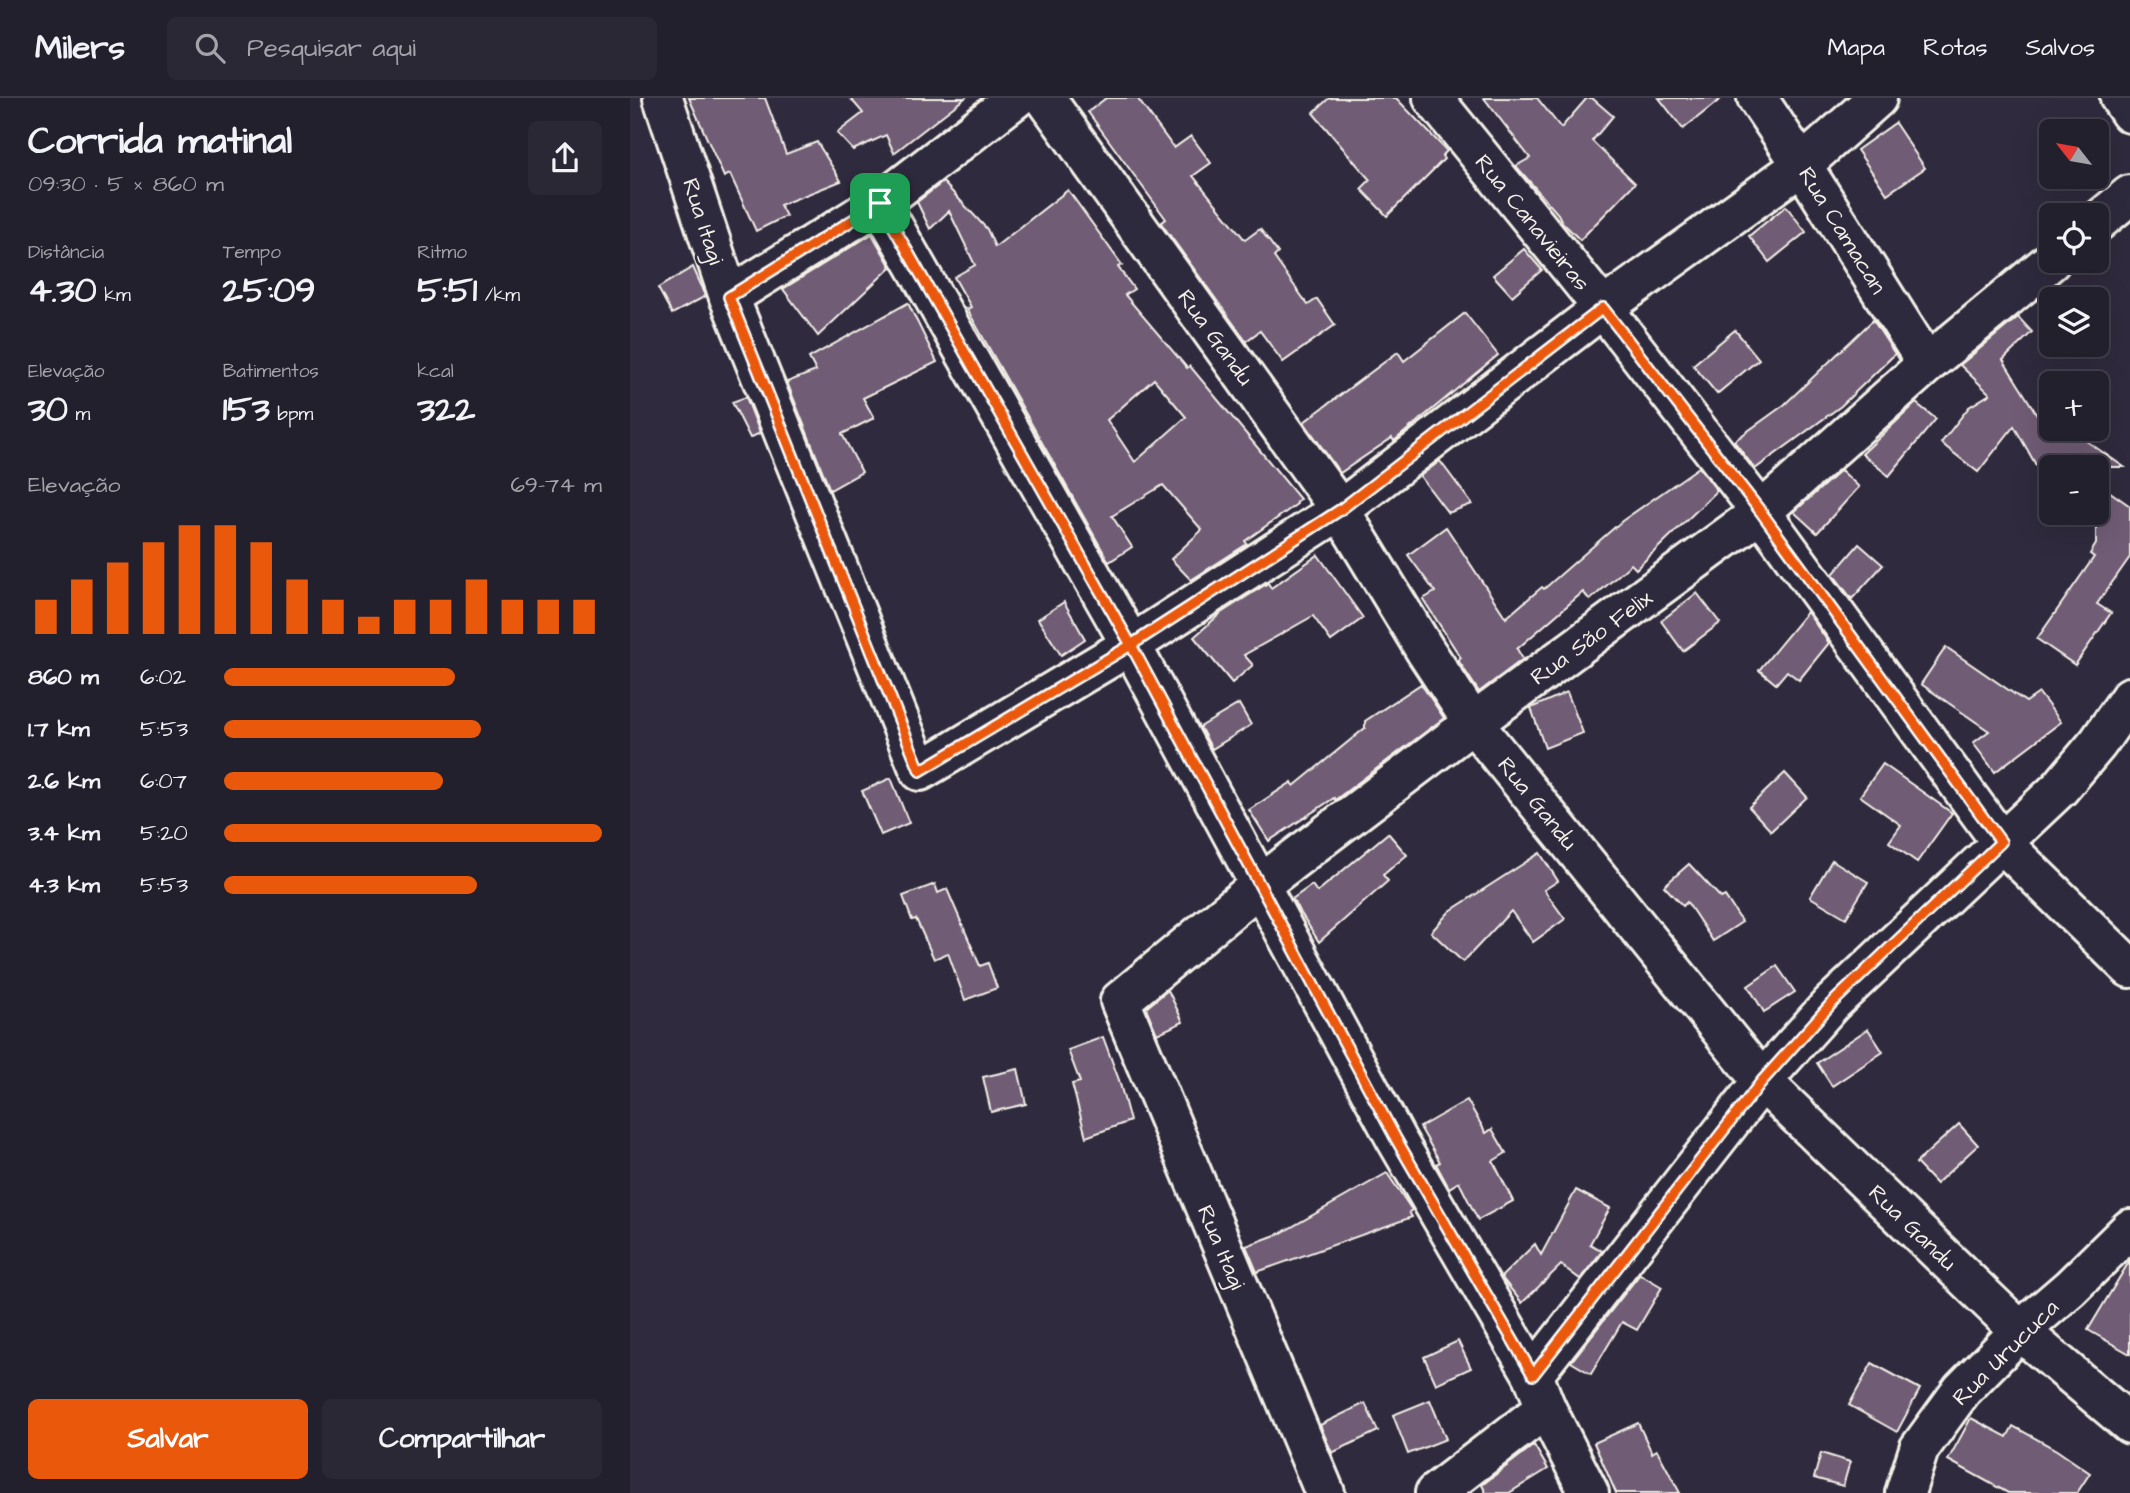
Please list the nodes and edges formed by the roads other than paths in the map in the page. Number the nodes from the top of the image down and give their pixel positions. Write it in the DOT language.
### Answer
graph roads {
  1 [pos="663,98"];
  2 [pos="1016,98"];
  3 [pos="1045,98"];
  4 [pos="1433,98"];
  5 [pos="1757,98"];
  6 [pos="1877,98"];
  7 [pos="2120,98"];
  8 [pos="2130,113"];
  9 [pos="1802,165"];
  10 [pos="2130,195"];
  11 [pos="880,203"];
  12 [pos="2109,212"];
  13 [pos="2039,271"];
  14 [pos="729,297"];
  15 [pos="1603,308"];
  16 [pos="1927,364"];
  17 [pos="1340,510"];
  18 [pos="1761,512"];
  19 [pos="1131,645"];
  20 [pos="2130,697"];
  21 [pos="1473,723"];
  22 [pos="2001,842"];
  23 [pos="1260,885"];
  24 [pos="2130,968"];
  25 [pos="1120,1001"];
  26 [pos="1762,1081"];
  27 [pos="2130,1229"];
  28 [pos="2020,1331"];
  29 [pos="1539,1392"];
  30 [pos="2130,1424"];
  31 [pos="1325,1493"];
  32 [pos="1435,1493"];
  33 [pos="1589,1493"];
  34 [pos="1905,1493"];
  1 -- 14 [label="street, Rua Itagi"];
  2 -- 11 [label="street"];
  3 -- 17 [label="street, Rua Gandu"];
  4 -- 15 [label="street, Rua Canavieiras"];
  5 -- 9 [label="street, Rua Camacan"];
  6 -- 9 [label="street"];
  7 -- 8 [label="street"];
  9 -- 15 [label="street"];
  9 -- 16 [label="street, Rua Camacan"];
  10 -- 12 [label="street"];
  11 -- 14 [label="street"];
  11 -- 19 [label="street"];
  13 -- 16 [label="street, Rua São Felix"];
  14 -- 19 [label="street, Rua Itagi"];
  15 -- 17 [label="street"];
  15 -- 18 [label="street, Rua Canavieiras"];
  16 -- 18 [label="street, Rua São Felix"];
  17 -- 19 [label="street"];
  17 -- 21 [label="street, Rua Gandu"];
  18 -- 21 [label="street, Rua São Felix"];
  18 -- 22 [label="street, Rua Canavieiras"];
  19 -- 23 [label="street"];
  20 -- 22 [label="street"];
  21 -- 23 [label="street, Rua São Felix"];
  21 -- 26 [label="street, Rua Gandu"];
  22 -- 24 [label="street, Rua Canavieiras"];
  22 -- 26 [label="street"];
  23 -- 25 [label="street, Rua São Felix"];
  23 -- 29 [label="street"];
  25 -- 31 [label="street, Rua Itagi"];
  26 -- 28 [label="street, Rua Gandu"];
  26 -- 29 [label="street"];
  27 -- 28 [label="street, Rua Urucuca"];
  28 -- 30 [label="street, Rua Gandu"];
  28 -- 34 [label="street, Rua Urucuca"];
  29 -- 32 [label="street"];
  29 -- 33 [label="street"];
}
